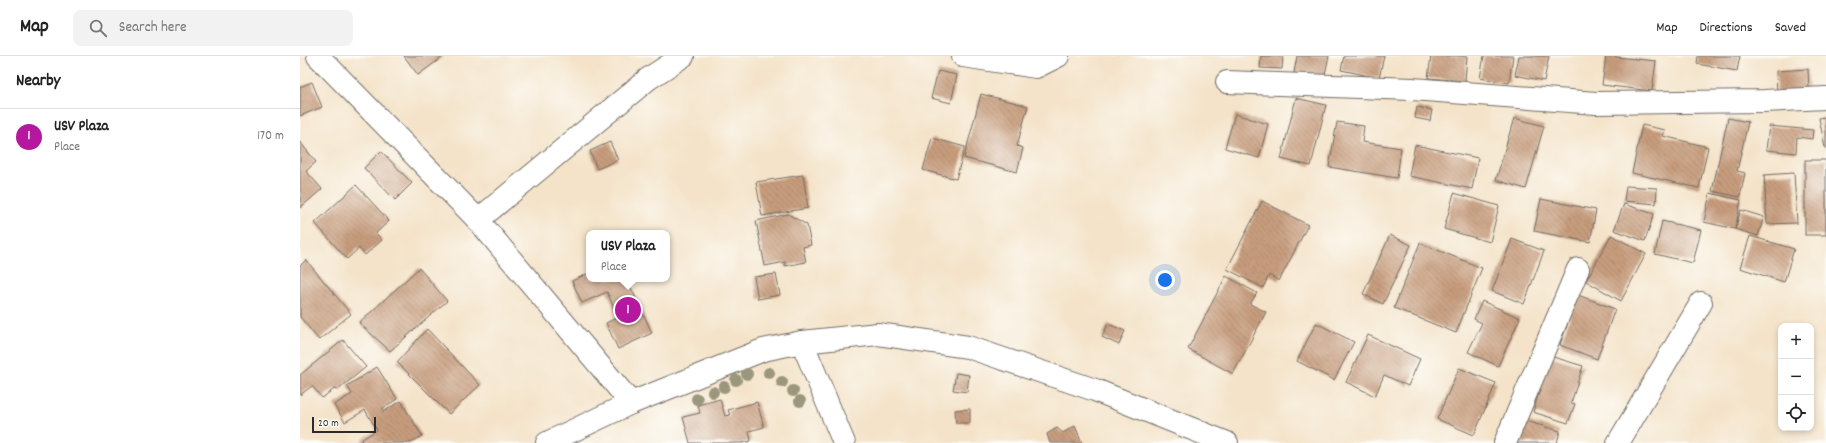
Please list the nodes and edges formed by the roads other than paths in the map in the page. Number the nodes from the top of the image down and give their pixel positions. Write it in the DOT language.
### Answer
graph roads {
  1 [pos="318,56"];
  2 [pos="683,56"];
  3 [pos="963,56"];
  4 [pos="1058,56"];
  5 [pos="1228,82"];
  6 [pos="1826,98"];
  7 [pos="478,220"];
  8 [pos="1578,269"];
  9 [pos="1701,303"];
  10 [pos="802,342"];
  11 [pos="631,403"];
  12 [pos="547,443"];
  13 [pos="844,443"];
  14 [pos="1227,443"];
  15 [pos="1505,443"];
  16 [pos="1618,443"];
  1 -- 7 [label="street"];
  2 -- 7 [label="street"];
  3 -- 4 [label="street"];
  5 -- 6 [label="street"];
  7 -- 11 [label="street"];
  8 -- 15 [label="street"];
  9 -- 16 [label="street"];
  10 -- 11 [label="street"];
  10 -- 13 [label="street"];
  10 -- 14 [label="street"];
  11 -- 12 [label="street"];
}
